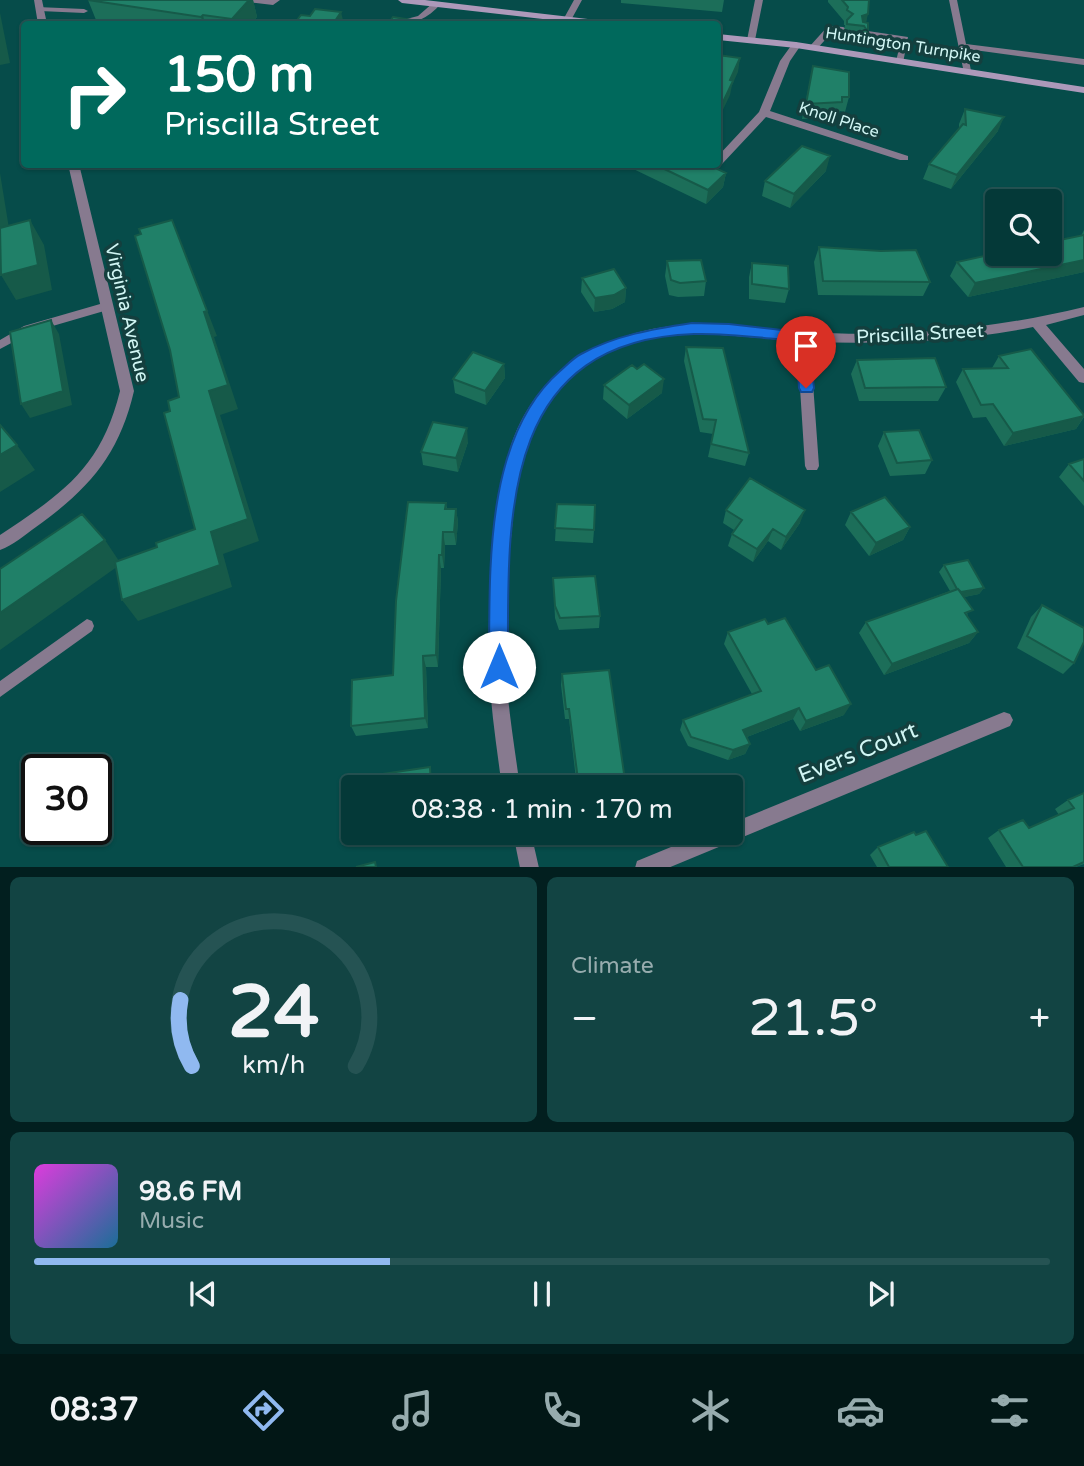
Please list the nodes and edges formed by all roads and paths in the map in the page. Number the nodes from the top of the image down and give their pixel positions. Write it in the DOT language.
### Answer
graph roads {
  1 [pos="247,0"];
  2 [pos="276,0"];
  3 [pos="402,0"];
  4 [pos="578,0"];
  5 [pos="759,0"];
  6 [pos="953,0"];
  7 [pos="437,4"];
  8 [pos="39,5"];
  9 [pos="84,11"];
  10 [pos="567,20"];
  11 [pos="406,21"];
  12 [pos="576,21"];
  13 [pos="843,29"];
  14 [pos="864,32"];
  15 [pos="721,37"];
  16 [pos="751,40"];
  17 [pos="796,45"];
  18 [pos="962,46"];
  19 [pos="813,48"];
  20 [pos="900,61"];
  21 [pos="1084,62"];
  22 [pos="967,71"];
  23 [pos="1084,90"];
  24 [pos="764,113"];
  25 [pos="904,158"];
  26 [pos="721,159"];
  27 [pos="74,168"];
  28 [pos="107,306"];
  29 [pos="1084,311"];
  30 [pos="1038,324"];
  31 [pos="803,337"];
  32 [pos="0,345"];
  33 [pos="1084,377"];
  34 [pos="812,466"];
  35 [pos="0,543"];
  36 [pos="87,626"];
  37 [pos="0,690"];
  38 [pos="1004,720"];
  39 [pos="509,775"];
  40 [pos="743,827"];
  41 [pos="525,845"];
  42 [pos="698,845"];
  43 [pos="530,867"];
  44 [pos="644,867"];
  1 -- 2 [label="lane"];
  3 -- 7 [label="main road"];
  4 -- 10 [label="lane"];
  5 -- 16 [label="lane"];
  6 -- 18 [label="lane"];
  7 -- 10 [label="main road"];
  7 -- 11 [label="lane"];
  8 -- 9 [label="lane"];
  10 -- 12 [label="main road"];
  13 -- 19 [label="lane"];
  14 -- 20 [label="lane"];
  15 -- 16 [label="main road, Huntington Turnpike"];
  16 -- 17 [label="main road, Huntington Turnpike"];
  17 -- 19 [label="main road, Huntington Turnpike"];
  17 -- 24 [label="street"];
  18 -- 21 [label="lane"];
  18 -- 22 [label="lane"];
  19 -- 20 [label="main road, Huntington Turnpike"];
  20 -- 22 [label="main road, Huntington Turnpike"];
  22 -- 23 [label="main road, Huntington Turnpike"];
  24 -- 25 [label="street, Knoll Place"];
  24 -- 26 [label="street"];
  27 -- 28 [label="street, Virginia Avenue"];
  28 -- 32 [label="lane"];
  28 -- 35 [label="street, Virginia Avenue"];
  29 -- 30 [label="street, Priscilla Street"];
  30 -- 31 [label="street, Priscilla Street"];
  30 -- 33 [label="street"];
  31 -- 34 [label="street"];
  31 -- 39 [label="street, Priscilla Street"];
  36 -- 37 [label="lane"];
  38 -- 40 [label="street, Evers Court"];
  41 -- 43 [label="street"];
  42 -- 44 [label="street, Evers Court"];
}
